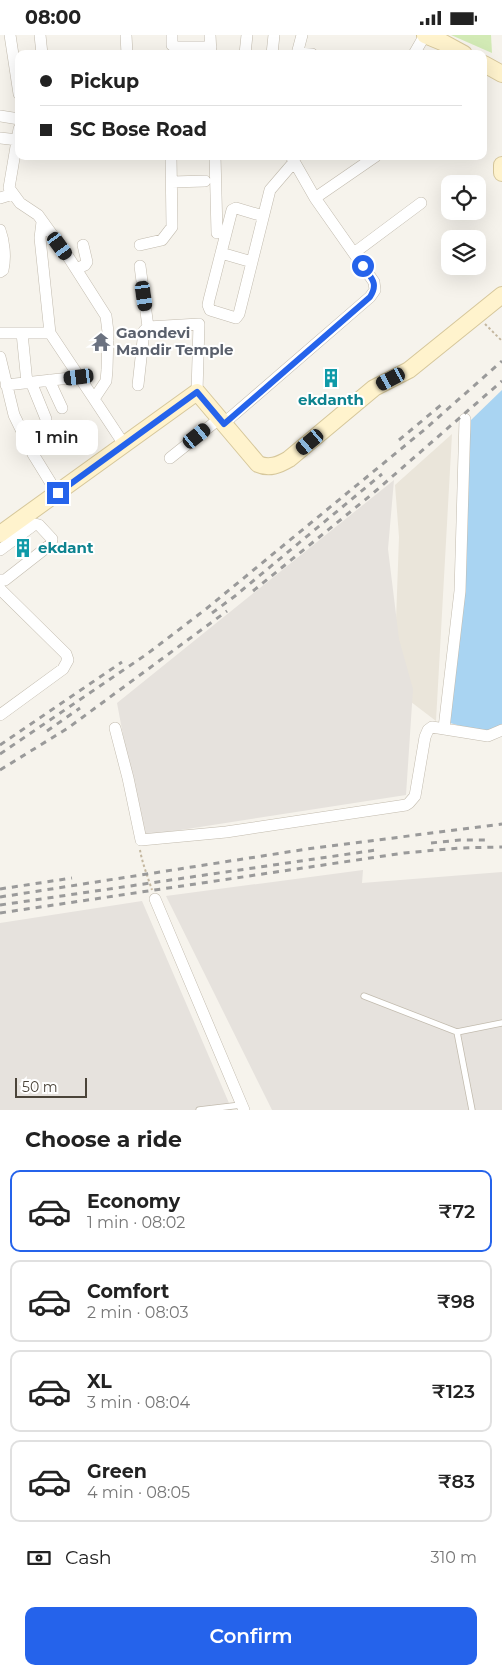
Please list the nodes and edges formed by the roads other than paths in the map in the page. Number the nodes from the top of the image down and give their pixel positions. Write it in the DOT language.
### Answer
graph roads {
  1 [pos="10,35"];
  2 [pos="40,35"];
  3 [pos="126,35"];
  4 [pos="166,35"];
  5 [pos="172,35"];
  6 [pos="210,35"];
  7 [pos="247,35"];
  8 [pos="274,35"];
  9 [pos="302,35"];
  10 [pos="425,35"];
  11 [pos="42,50"];
  12 [pos="128,50"];
  13 [pos="167,50"];
  14 [pos="211,50"];
  15 [pos="245,50"];
  16 [pos="272,50"];
  17 [pos="298,50"];
  18 [pos="416,50"];
  19 [pos="457,50"];
  20 [pos="487,67"];
  21 [pos="15,68"];
  22 [pos="502,75"];
  23 [pos="0,116"];
  24 [pos="15,118"];
  25 [pos="15,136"];
  26 [pos="0,138"];
  27 [pos="15,150"];
  28 [pos="171,160"];
  29 [pos="215,160"];
  30 [pos="291,160"];
  31 [pos="293,160"];
  32 [pos="370,160"];
  33 [pos="502,165"];
  34 [pos="502,173"];
  35 [pos="205,181"];
  36 [pos="172,182"];
  37 [pos="13,194"];
  38 [pos="0,198"];
  39 [pos="315,198"];
  40 [pos="421,203"];
  41 [pos="263,216"];
  42 [pos="42,222"];
  43 [pos="0,230"];
  44 [pos="217,233"];
  45 [pos="83,245"];
  46 [pos="140,245"];
  47 [pos="221,253"];
  48 [pos="354,253"];
  49 [pos="252,262"];
  50 [pos="140,266"];
  51 [pos="76,269"];
  52 [pos="0,272"];
  53 [pos="502,295"];
  54 [pos="148,327"];
  55 [pos="0,333"];
  56 [pos="22,333"];
  57 [pos="50,333"];
  58 [pos="0,357"];
  59 [pos="79,377"];
  60 [pos="49,380"];
  61 [pos="29,382"];
  62 [pos="6,385"];
  63 [pos="138,385"];
  64 [pos="197,392"];
  65 [pos="94,399"];
  66 [pos="62,408"];
  67 [pos="46,419"];
  68 [pos="465,419"];
  69 [pos="221,421"];
  70 [pos="125,445"];
  71 [pos="170,458"];
  72 [pos="58,493"];
  73 [pos="0,535"];
  74 [pos="0,550"];
  75 [pos="0,580"];
  76 [pos="0,589"];
  77 [pos="0,715"];
  78 [pos="116,728"];
  79 [pos="444,728"];
  80 [pos="502,729"];
  81 [pos="155,899"];
  82 [pos="364,996"];
  83 [pos="502,1023"];
  84 [pos="457,1032"];
  85 [pos="242,1107"];
  86 [pos="199,1110"];
  87 [pos="472,1110"];
  1 -- 21 [label="street"];
  2 -- 11 [label="street"];
  3 -- 12 [label="street"];
  4 -- 13 [label="street"];
  5 -- 14 [label="street"];
  6 -- 14 [label="street"];
  7 -- 15 [label="street"];
  8 -- 16 [label="street"];
  9 -- 17 [label="street"];
  10 -- 18 [label="street"];
  10 -- 19 [label="street"];
  20 -- 22 [label="street"];
  23 -- 24 [label="street"];
  25 -- 26 [label="street"];
  27 -- 37 [label="street"];
  28 -- 36 [label="street"];
  29 -- 44 [label="street"];
  30 -- 41 [label="street"];
  31 -- 39 [label="street"];
  32 -- 39 [label="street"];
  33 -- 34 [label="street"];
  35 -- 36 [label="street"];
  36 -- 46 [label="street"];
  37 -- 38 [label="street"];
  37 -- 42 [label="street"];
  39 -- 48 [label="street"];
  40 -- 48 [label="street"];
  41 -- 47 [label="street"];
  41 -- 49 [label="street"];
  42 -- 51 [label="street"];
  42 -- 57 [label="street"];
  43 -- 52 [label="street"];
  45 -- 51 [label="street"];
  47 -- 49 [label="street"];
  47 -- 49 [label="street"];
  48 -- 69 [label="street"];
  50 -- 54 [label="street"];
  51 -- 65 [label="street"];
  53 -- 69 [label="street"];
  54 -- 63 [label="street"];
  54 -- 64 [label="street"];
  55 -- 56 [label="street"];
  56 -- 57 [label="street"];
  56 -- 61 [label="street"];
  57 -- 59 [label="street"];
  58 -- 62 [label="street"];
  59 -- 60 [label="street"];
  59 -- 65 [label="street"];
  60 -- 61 [label="street"];
  60 -- 66 [label="street"];
  61 -- 62 [label="street"];
  61 -- 67 [label="street"];
  62 -- 72 [label="street"];
  64 -- 69 [label="street"];
  64 -- 70 [label="street"];
  65 -- 70 [label="street"];
  68 -- 79 [label="street"];
  69 -- 71 [label="street"];
  70 -- 72 [label="street"];
  72 -- 73 [label="street"];
  74 -- 75 [label="street"];
  76 -- 77 [label="street"];
  78 -- 79 [label="street"];
  79 -- 80 [label="street"];
  81 -- 85 [label="street"];
  82 -- 84 [label="lane"];
  83 -- 84 [label="lane"];
  84 -- 87 [label="lane"];
  85 -- 86 [label="lane"];
}
